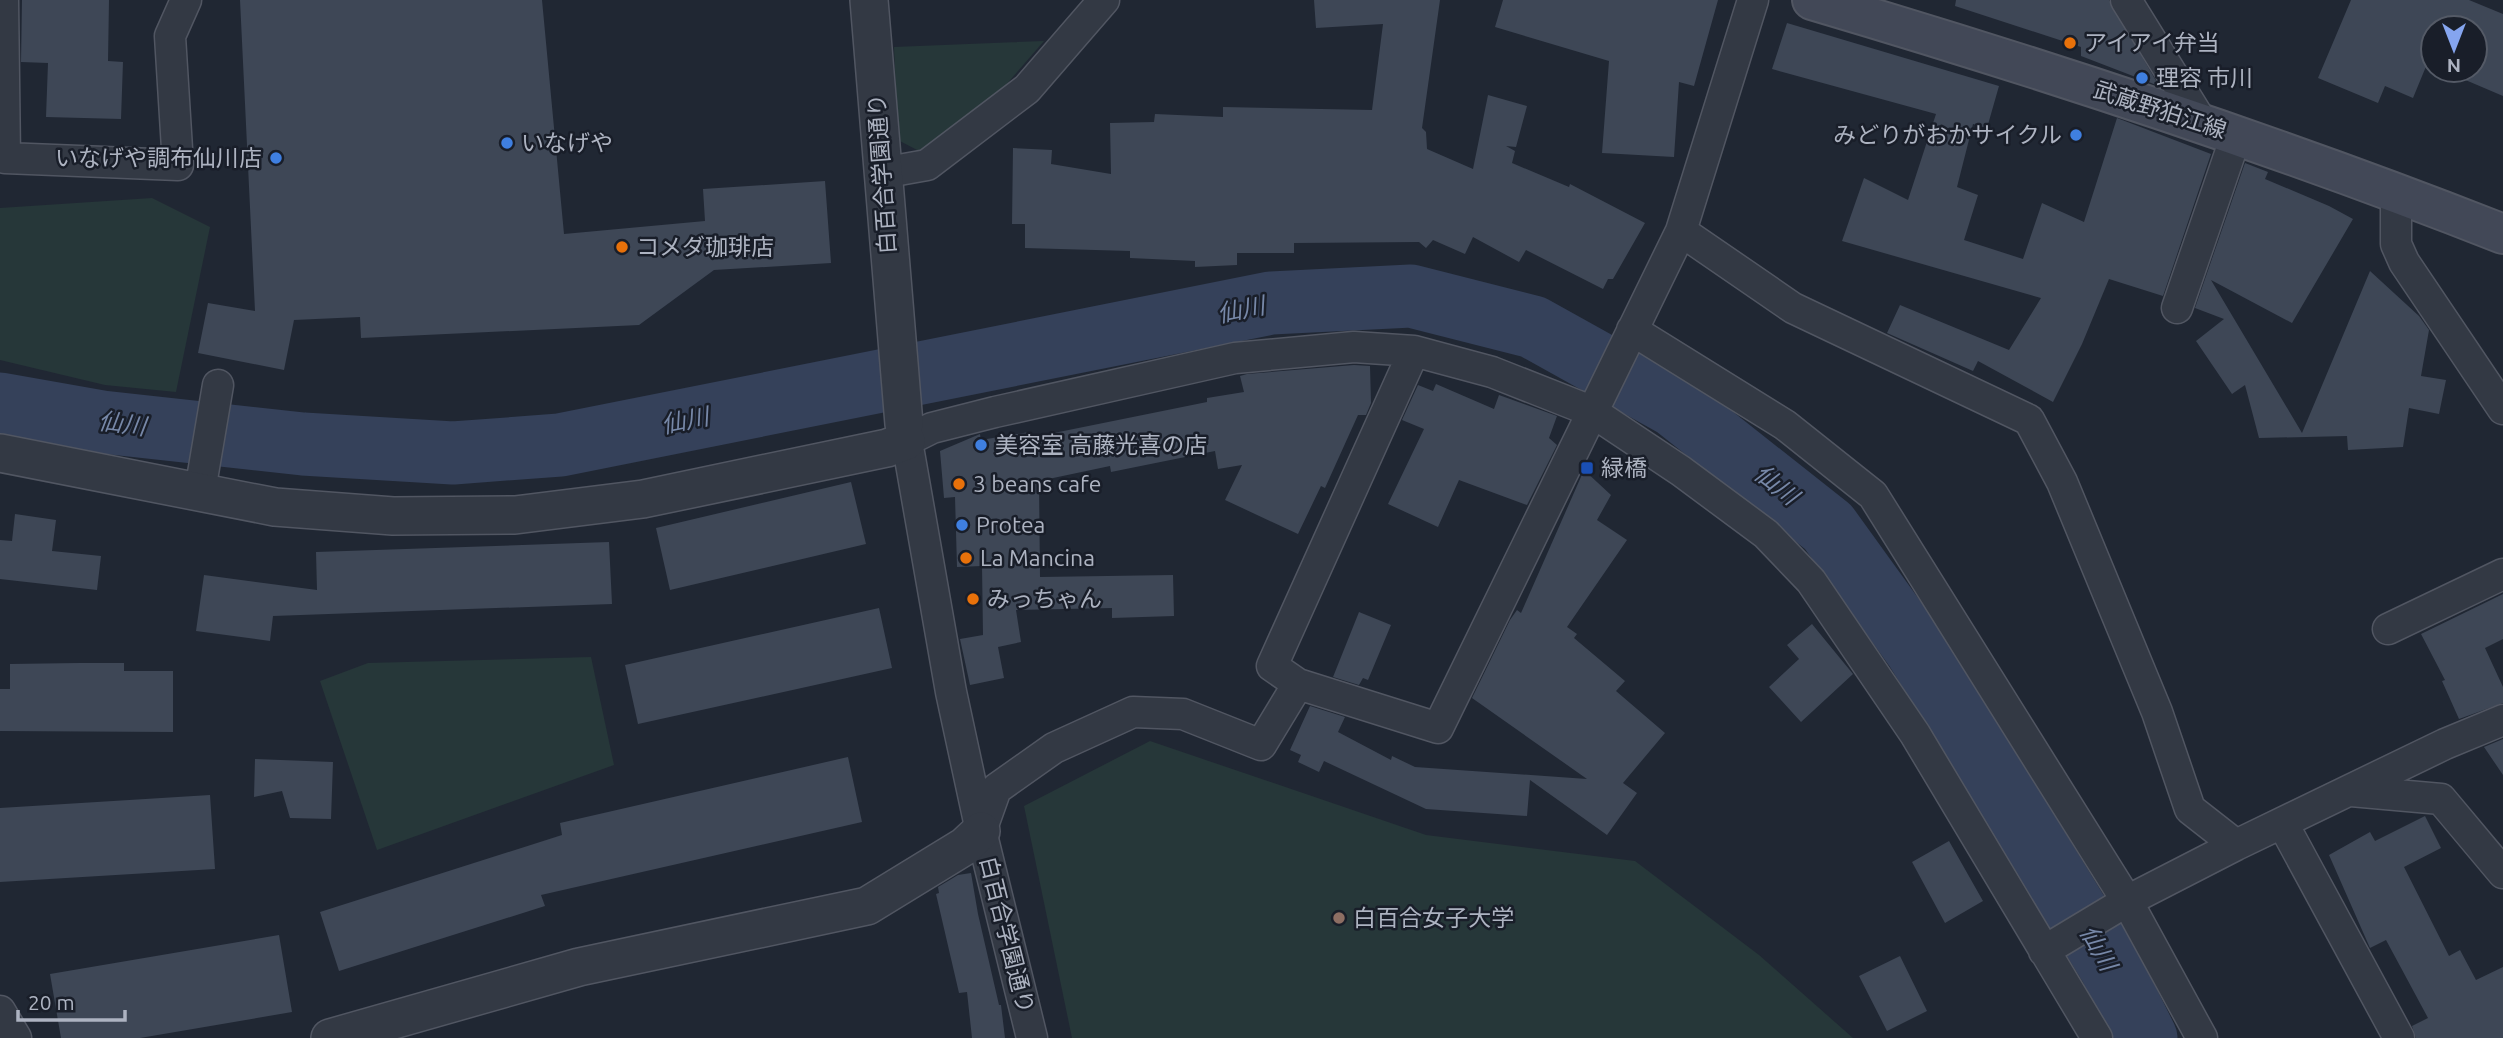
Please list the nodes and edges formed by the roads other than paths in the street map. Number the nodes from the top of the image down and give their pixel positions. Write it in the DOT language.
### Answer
graph roads {
  1 [pos="3,0"];
  2 [pos="186,0"];
  3 [pos="869,0"];
  4 [pos="1104,0"];
  5 [pos="1752,0"];
  6 [pos="1812,0"];
  7 [pos="2126,0"];
  8 [pos="2220,130"];
  9 [pos="882,173"];
  10 [pos="2396,191"];
  11 [pos="1681,231"];
  12 [pos="2503,233"];
  13 [pos="2177,308"];
  14 [pos="1632,330"];
  15 [pos="1414,351"];
  16 [pos="218,386"];
  17 [pos="1595,405"];
  18 [pos="2503,409"];
  19 [pos="905,433"];
  20 [pos="0,453"];
  21 [pos="201,477"];
  22 [pos="2503,574"];
  23 [pos="2388,629"];
  24 [pos="1298,684"];
  25 [pos="2503,720"];
  26 [pos="2350,791"];
  27 [pos="2283,824"];
  28 [pos="981,831"];
  29 [pos="2236,845"];
  30 [pos="2503,873"];
  31 [pos="2119,906"];
  32 [pos="2054,945"];
  33 [pos="0,1011"];
  34 [pos="16,1038"];
  35 [pos="330,1038"];
  36 [pos="1032,1038"];
  37 [pos="2097,1038"];
  38 [pos="2202,1038"];
  39 [pos="2399,1038"];
  1 -- 2 [label="street"];
  3 -- 9 [label="street, 白百合学園通り"];
  4 -- 9 [label="street"];
  5 -- 11 [label="street"];
  6 -- 8 [label="main road, 武蔵野狛江線"];
  7 -- 8 [label="street"];
  8 -- 10 [label="main road, 武蔵野狛江線"];
  8 -- 13 [label="street"];
  9 -- 19 [label="street, 白百合学園通り"];
  10 -- 12 [label="main road, 武蔵野狛江線"];
  10 -- 18 [label="street"];
  11 -- 14 [label="street"];
  11 -- 29 [label="street"];
  14 -- 17 [label="street"];
  14 -- 31 [label="street"];
  15 -- 17 [label="street"];
  15 -- 19 [label="street"];
  15 -- 24 [label="street"];
  16 -- 21 [label="street"];
  17 -- 24 [label="street"];
  17 -- 32 [label="street"];
  19 -- 21 [label="street"];
  19 -- 28 [label="street, 白百合学園通り"];
  20 -- 21 [label="street"];
  22 -- 23 [label="street"];
  24 -- 28 [label="street"];
  25 -- 26 [label="street"];
  26 -- 27 [label="street"];
  26 -- 30 [label="street"];
  27 -- 29 [label="street"];
  27 -- 39 [label="street"];
  28 -- 35 [label="street"];
  28 -- 36 [label="street, 白百合学園通り"];
  29 -- 31 [label="street"];
  31 -- 32 [label="street"];
  31 -- 38 [label="street"];
  32 -- 37 [label="street"];
  33 -- 34 [label="street"];
}
